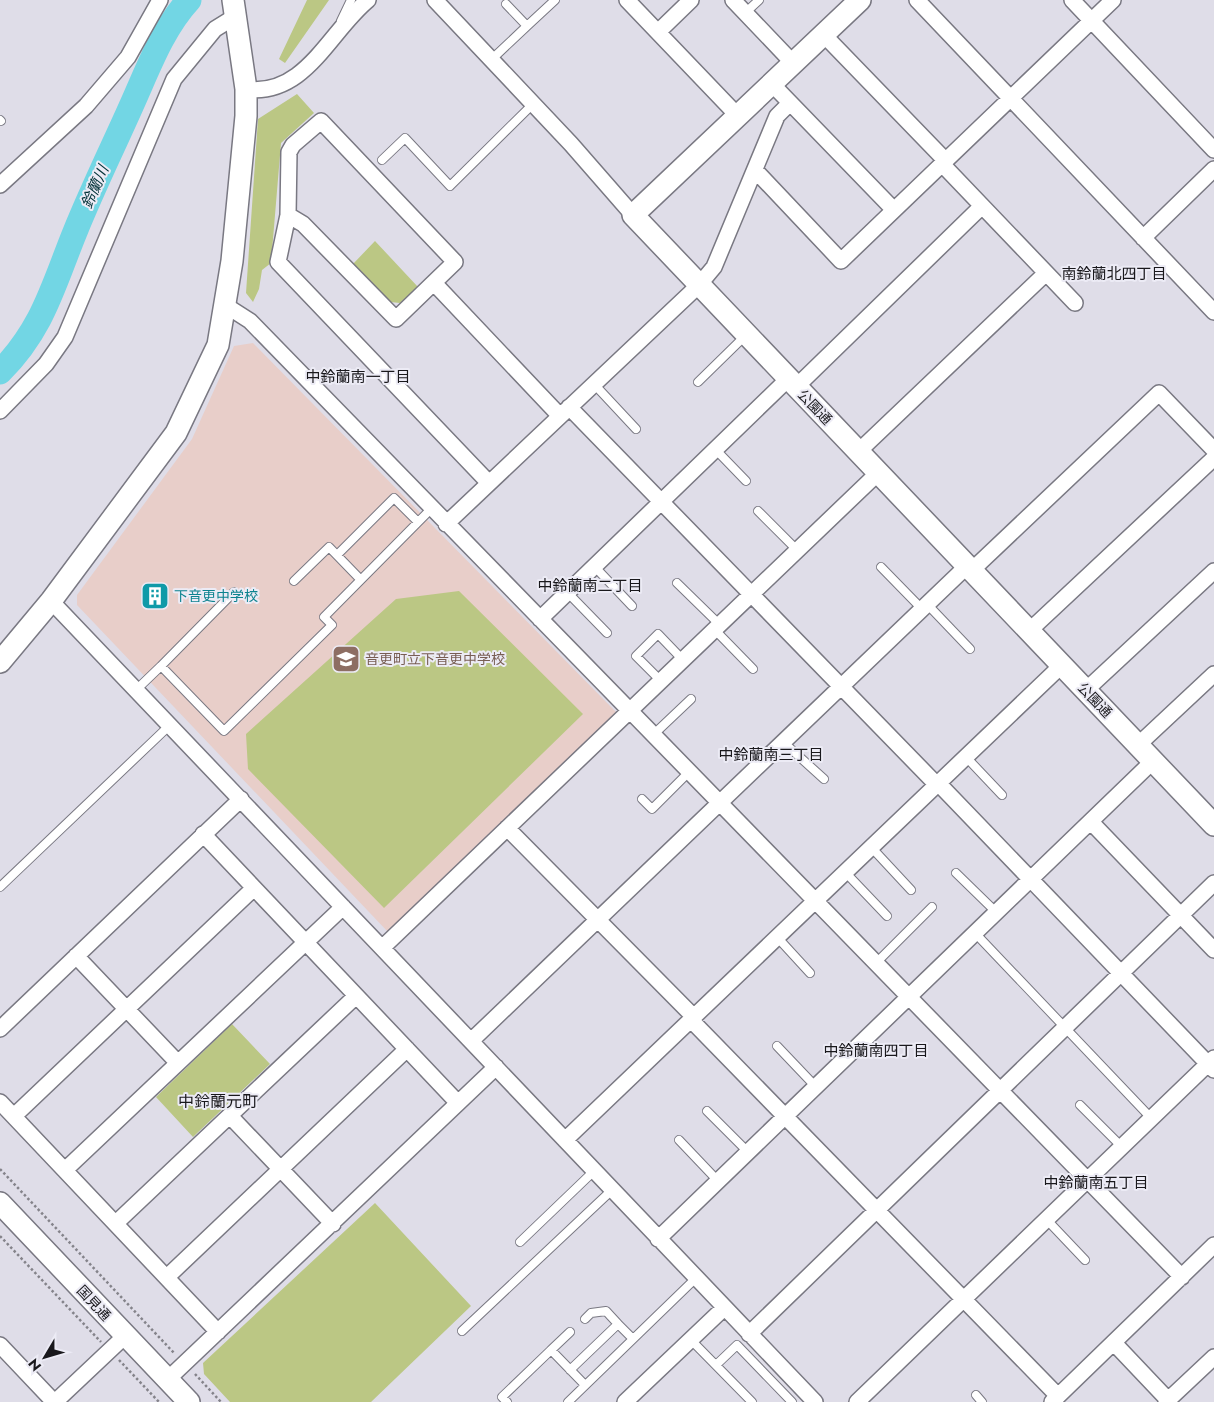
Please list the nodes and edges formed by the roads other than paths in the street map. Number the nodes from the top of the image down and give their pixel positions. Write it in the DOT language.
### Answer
graph roads {
  1 [pos="160,0"];
  2 [pos="351,0"];
  3 [pos="368,0"];
  4 [pos="435,0"];
  5 [pos="555,0"];
  6 [pos="627,0"];
  7 [pos="691,0"];
  8 [pos="733,0"];
  9 [pos="758,0"];
  10 [pos="917,0"];
  11 [pos="1072,0"];
  12 [pos="1113,0"];
  13 [pos="851,3"];
  14 [pos="506,4"];
  15 [pos="235,8"];
  16 [pos="745,13"];
  17 [pos="1092,20"];
  18 [pos="527,26"];
  19 [pos="658,32"];
  20 [pos="824,35"];
  21 [pos="332,39"];
  22 [pos="491,60"];
  23 [pos="794,63"];
  24 [pos="772,84"];
  25 [pos="246,89"];
  26 [pos="1012,98"];
  27 [pos="790,103"];
  28 [pos="533,104"];
  29 [pos="738,116"];
  30 [pos="1214,150"];
  31 [pos="382,160"];
  32 [pos="944,162"];
  33 [pos="1214,169"];
  34 [pos="755,170"];
  35 [pos="0,185"];
  36 [pos="981,207"];
  37 [pos="894,210"];
  38 [pos="288,216"];
  39 [pos="633,216"];
  40 [pos="1143,238"];
  41 [pos="1045,274"];
  42 [pos="434,283"];
  43 [pos="699,285"];
  44 [pos="1075,303"];
  45 [pos="225,305"];
  46 [pos="1214,312"];
  47 [pos="746,334"];
  48 [pos="698,382"];
  49 [pos="792,383"];
  50 [pos="594,384"];
  51 [pos="0,411"];
  52 [pos="565,411"];
  53 [pos="636,429"];
  54 [pos="716,450"];
  55 [pos="1214,450"];
  56 [pos="858,452"];
  57 [pos="1214,458"];
  58 [pos="878,473"];
  59 [pos="746,481"];
  60 [pos="489,483"];
  61 [pos="661,501"];
  62 [pos="432,508"];
  63 [pos="758,511"];
  64 [pos="418,522"];
  65 [pos="446,524"];
  66 [pos="797,550"];
  67 [pos="337,555"];
  68 [pos="594,566"];
  69 [pos="881,566"];
  70 [pos="969,568"];
  71 [pos="1214,571"];
  72 [pos="360,579"];
  73 [pos="294,581"];
  74 [pos="677,582"];
  75 [pos="234,592"];
  76 [pos="567,592"];
  77 [pos="752,593"];
  78 [pos="51,601"];
  79 [pos="632,606"];
  80 [pos="924,606"];
  81 [pos="540,619"];
  82 [pos="716,627"];
  83 [pos="1029,631"];
  84 [pos="607,633"];
  85 [pos="970,649"];
  86 [pos="682,660"];
  87 [pos="0,662"];
  88 [pos="161,666"];
  89 [pos="1062,666"];
  90 [pos="753,670"];
  91 [pos="1214,674"];
  92 [pos="661,681"];
  93 [pos="839,686"];
  94 [pos="136,690"];
  95 [pos="1086,690"];
  96 [pos="691,699"];
  97 [pos="630,711"];
  98 [pos="170,725"];
  99 [pos="653,734"];
  100 [pos="782,741"];
  101 [pos="1138,746"];
  102 [pos="966,757"];
  103 [pos="1153,761"];
  104 [pos="689,772"];
  105 [pos="824,779"];
  106 [pos="938,784"];
  107 [pos="1002,795"];
  108 [pos="642,799"];
  109 [pos="241,800"];
  110 [pos="719,803"];
  111 [pos="1213,820"];
  112 [pos="1091,822"];
  113 [pos="507,828"];
  114 [pos="204,834"];
  115 [pos="871,847"];
  116 [pos="845,872"];
  117 [pos="956,873"];
  118 [pos="1030,878"];
  119 [pos="1214,883"];
  120 [pos="0,887"];
  121 [pos="254,888"];
  122 [pos="911,890"];
  123 [pos="815,900"];
  124 [pos="343,907"];
  125 [pos="932,907"];
  126 [pos="996,912"];
  127 [pos="1180,915"];
  128 [pos="887,916"];
  129 [pos="597,919"];
  130 [pos="975,933"];
  131 [pos="776,937"];
  132 [pos="305,942"];
  133 [pos="382,948"];
  134 [pos="1214,950"];
  135 [pos="76,956"];
  136 [pos="876,962"];
  137 [pos="810,973"];
  138 [pos="1120,973"];
  139 [pos="356,996"];
  140 [pos="910,998"];
  141 [pos="128,1009"];
  142 [pos="692,1018"];
  143 [pos="1064,1027"];
  144 [pos="0,1029"];
  145 [pos="471,1041"];
  146 [pos="777,1046"];
  147 [pos="408,1049"];
  148 [pos="178,1063"];
  149 [pos="1212,1064"];
  150 [pos="496,1067"];
  151 [pos="816,1087"];
  152 [pos="999,1089"];
  153 [pos="0,1102"];
  154 [pos="458,1103"];
  155 [pos="1080,1106"];
  156 [pos="707,1111"];
  157 [pos="14,1116"];
  158 [pos="230,1116"];
  159 [pos="785,1116"];
  160 [pos="1152,1118"];
  161 [pos="565,1140"];
  162 [pos="679,1140"];
  163 [pos="1122,1147"];
  164 [pos="748,1152"];
  165 [pos="280,1169"];
  166 [pos="65,1170"];
  167 [pos="594,1171"];
  168 [pos="1088,1180"];
  169 [pos="718,1181"];
  170 [pos="612,1190"];
  171 [pos="0,1203"];
  172 [pos="876,1208"];
  173 [pos="1047,1220"];
  174 [pos="116,1223"];
  175 [pos="333,1224"];
  176 [pos="658,1239"];
  177 [pos="520,1242"];
  178 [pos="1214,1245"];
  179 [pos="1085,1260"];
  180 [pos="167,1277"];
  181 [pos="1182,1277"];
  182 [pos="696,1278"];
  183 [pos="966,1299"];
  184 [pos="724,1308"];
  185 [pos="584,1319"];
  186 [pos="618,1324"];
  187 [pos="462,1331"];
  188 [pos="218,1332"];
  189 [pos="570,1332"];
  190 [pos="749,1334"];
  191 [pos="125,1336"];
  192 [pos="633,1339"];
  193 [pos="692,1340"];
  194 [pos="1114,1343"];
  195 [pos="0,1345"];
  196 [pos="551,1350"];
  197 [pos="1214,1357"];
  198 [pos="716,1365"];
  199 [pos="570,1370"];
  200 [pos="167,1380"];
  201 [pos="585,1385"];
  202 [pos="976,1395"];
  203 [pos="1055,1399"];
  204 [pos="502,1400"];
  205 [pos="1167,1401"];
  206 [pos="55,1402"];
  207 [pos="188,1402"];
  208 [pos="568,1402"];
  209 [pos="625,1402"];
  210 [pos="752,1402"];
  211 [pos="792,1402"];
  212 [pos="815,1402"];
  213 [pos="857,1402"];
  214 [pos="982,1402"];
  1 -- 35 [label="street"];
  2 -- 21 [label="lane"];
  3 -- 21 [label="street"];
  4 -- 22 [label="street"];
  5 -- 18 [label="lane"];
  6 -- 19 [label="street"];
  7 -- 19 [label="street"];
  8 -- 16 [label="street"];
  9 -- 16 [label="lane"];
  10 -- 26 [label="street"];
  11 -- 17 [label="street"];
  12 -- 17 [label="street"];
  13 -- 20 [label="street"];
  14 -- 18 [label="lane"];
  15 -- 25 [label="street"];
  15 -- 51 [label="street"];
  16 -- 23 [label="street"];
  17 -- 26 [label="street"];
  17 -- 30 [label="street"];
  18 -- 22 [label="lane"];
  19 -- 29 [label="street"];
  20 -- 23 [label="street"];
  20 -- 32 [label="street"];
  21 -- 25 [label="street"];
  22 -- 28 [label="street"];
  23 -- 24 [label="street"];
  24 -- 27 [label="street"];
  24 -- 29 [label="street"];
  25 -- 45 [label="street"];
  26 -- 32 [label="street"];
  26 -- 40 [label="street"];
  27 -- 34 [label="street"];
  27 -- 37 [label="street"];
  28 -- 31 [label="lane"];
  28 -- 39 [label="street"];
  29 -- 39 [label="street"];
  32 -- 36 [label="street"];
  32 -- 37 [label="street"];
  33 -- 40 [label="street"];
  34 -- 37 [label="street"];
  34 -- 43 [label="street"];
  36 -- 41 [label="street"];
  36 -- 49 [label="street"];
  38 -- 42 [label="street"];
  38 -- 42 [label="street"];
  38 -- 60 [label="street"];
  39 -- 43 [label="street, 公園通"];
  40 -- 46 [label="street"];
  41 -- 44 [label="street"];
  41 -- 56 [label="street"];
  42 -- 52 [label="street"];
  43 -- 47 [label="street, 公園通"];
  43 -- 50 [label="street"];
  45 -- 62 [label="street"];
  45 -- 78 [label="street"];
  47 -- 48 [label="lane"];
  47 -- 49 [label="street, 公園通"];
  49 -- 54 [label="street"];
  49 -- 56 [label="street, 公園通"];
  50 -- 52 [label="street"];
  50 -- 53 [label="lane"];
  52 -- 60 [label="street"];
  52 -- 61 [label="street"];
  54 -- 59 [label="lane"];
  54 -- 61 [label="street"];
  55 -- 70 [label="street"];
  56 -- 58 [label="street, 公園通"];
  57 -- 83 [label="street"];
  58 -- 66 [label="street"];
  58 -- 70 [label="street, 公園通"];
  60 -- 65 [label="street"];
  61 -- 68 [label="street"];
  61 -- 77 [label="street"];
  62 -- 64 [label="lane"];
  62 -- 65 [label="street"];
  63 -- 66 [label="lane"];
  64 -- 67 [label="lane"];
  64 -- 72 [label="lane"];
  65 -- 81 [label="street"];
  66 -- 77 [label="street"];
  67 -- 72 [label="lane"];
  67 -- 73 [label="lane"];
  68 -- 76 [label="street"];
  68 -- 79 [label="lane"];
  69 -- 80 [label="lane"];
  70 -- 80 [label="street"];
  70 -- 83 [label="street, 公園通"];
  71 -- 95 [label="street"];
  72 -- 88 [label="lane"];
  74 -- 82 [label="lane"];
  75 -- 88 [label="lane"];
  76 -- 81 [label="street"];
  76 -- 84 [label="lane"];
  77 -- 82 [label="street"];
  77 -- 93 [label="street"];
  78 -- 87 [label="street"];
  78 -- 94 [label="street"];
  80 -- 85 [label="lane"];
  80 -- 93 [label="street"];
  81 -- 97 [label="street"];
  82 -- 86 [label="street"];
  82 -- 90 [label="lane"];
  83 -- 89 [label="street, 公園通"];
  86 -- 92 [label="street"];
  86 -- 92 [label="lane"];
  88 -- 94 [label="lane"];
  89 -- 95 [label="street, 公園通"];
  89 -- 102 [label="street"];
  91 -- 101 [label="street"];
  92 -- 97 [label="street"];
  93 -- 100 [label="street"];
  93 -- 106 [label="street"];
  94 -- 98 [label="street"];
  95 -- 101 [label="street, 公園通"];
  96 -- 99 [label="lane"];
  97 -- 99 [label="street"];
  97 -- 113 [label="street"];
  98 -- 109 [label="street"];
  98 -- 120 [label="lane"];
  99 -- 104 [label="street"];
  100 -- 105 [label="lane"];
  100 -- 110 [label="street"];
  101 -- 103 [label="street, 公園通"];
  102 -- 106 [label="street"];
  102 -- 107 [label="lane"];
  103 -- 111 [label="street, 公園通"];
  103 -- 112 [label="street"];
  104 -- 108 [label="lane"];
  104 -- 110 [label="street"];
  106 -- 115 [label="street"];
  106 -- 118 [label="street"];
  109 -- 114 [label="street"];
  109 -- 124 [label="street"];
  110 -- 123 [label="street"];
  110 -- 129 [label="street"];
  112 -- 118 [label="street"];
  112 -- 127 [label="street"];
  113 -- 129 [label="street"];
  113 -- 133 [label="street"];
  114 -- 121 [label="street"];
  114 -- 135 [label="street"];
  115 -- 116 [label="street"];
  115 -- 122 [label="lane"];
  116 -- 123 [label="street"];
  116 -- 128 [label="lane"];
  117 -- 126 [label="lane"];
  118 -- 126 [label="street"];
  118 -- 138 [label="street"];
  119 -- 127 [label="street"];
  121 -- 132 [label="street"];
  121 -- 141 [label="street"];
  123 -- 131 [label="street"];
  123 -- 136 [label="street"];
  124 -- 132 [label="street"];
  124 -- 133 [label="street"];
  125 -- 136 [label="lane"];
  126 -- 130 [label="street"];
  127 -- 134 [label="street"];
  127 -- 138 [label="street"];
  129 -- 142 [label="street"];
  129 -- 145 [label="street"];
  130 -- 140 [label="street"];
  130 -- 143 [label="lane"];
  131 -- 137 [label="lane"];
  131 -- 142 [label="street"];
  132 -- 139 [label="street"];
  132 -- 148 [label="street"];
  133 -- 145 [label="street"];
  135 -- 141 [label="street"];
  135 -- 144 [label="street"];
  136 -- 140 [label="street"];
  138 -- 143 [label="street"];
  138 -- 149 [label="street"];
  139 -- 147 [label="street"];
  139 -- 158 [label="street"];
  140 -- 151 [label="street"];
  140 -- 152 [label="street"];
  141 -- 148 [label="street"];
  141 -- 157 [label="street"];
  142 -- 159 [label="street"];
  142 -- 161 [label="street"];
  143 -- 152 [label="street"];
  143 -- 160 [label="lane"];
  145 -- 150 [label="street"];
  146 -- 151 [label="lane"];
  147 -- 154 [label="street"];
  147 -- 165 [label="street"];
  148 -- 166 [label="street"];
  149 -- 160 [label="street"];
  150 -- 154 [label="street"];
  150 -- 161 [label="street"];
  151 -- 159 [label="street"];
  152 -- 168 [label="street"];
  152 -- 172 [label="street"];
  153 -- 157 [label="street"];
  154 -- 175 [label="street"];
  155 -- 163 [label="lane"];
  156 -- 164 [label="lane"];
  157 -- 166 [label="street"];
  158 -- 165 [label="street"];
  158 -- 174 [label="street"];
  159 -- 164 [label="street"];
  159 -- 172 [label="street"];
  160 -- 163 [label="street"];
  161 -- 167 [label="street"];
  162 -- 169 [label="lane"];
  163 -- 168 [label="street"];
  164 -- 169 [label="street"];
  165 -- 175 [label="street"];
  165 -- 180 [label="street"];
  166 -- 174 [label="street"];
  167 -- 170 [label="street"];
  167 -- 177 [label="lane"];
  168 -- 173 [label="street"];
  168 -- 181 [label="street"];
  169 -- 176 [label="street"];
  170 -- 176 [label="street"];
  170 -- 187 [label="lane"];
  171 -- 191 [label="street, 国見通"];
  172 -- 183 [label="street"];
  172 -- 190 [label="street"];
  173 -- 179 [label="lane"];
  173 -- 183 [label="street"];
  174 -- 180 [label="street"];
  175 -- 188 [label="street"];
  176 -- 182 [label="street"];
  178 -- 181 [label="street"];
  180 -- 188 [label="street"];
  181 -- 194 [label="street"];
  182 -- 184 [label="street"];
  182 -- 192 [label="lane"];
  183 -- 203 [label="street"];
  183 -- 213 [label="street"];
  184 -- 190 [label="street"];
  184 -- 193 [label="street"];
  185 -- 186 [label="lane"];
  186 -- 192 [label="lane"];
  186 -- 199 [label="lane"];
  188 -- 200 [label="street"];
  189 -- 196 [label="lane"];
  190 -- 212 [label="street"];
  191 -- 200 [label="street, 国見通"];
  191 -- 206 [label="street"];
  192 -- 201 [label="lane"];
  193 -- 198 [label="lane"];
  193 -- 209 [label="street"];
  194 -- 203 [label="street"];
  194 -- 205 [label="street"];
  195 -- 206 [label="street"];
  196 -- 199 [label="lane"];
  196 -- 204 [label="lane"];
  197 -- 205 [label="street"];
  198 -- 210 [label="lane"];
  198 -- 211 [label="lane"];
  199 -- 201 [label="lane"];
  200 -- 207 [label="street, 国見通"];
  201 -- 208 [label="lane"];
  202 -- 214 [label="lane"];
}
